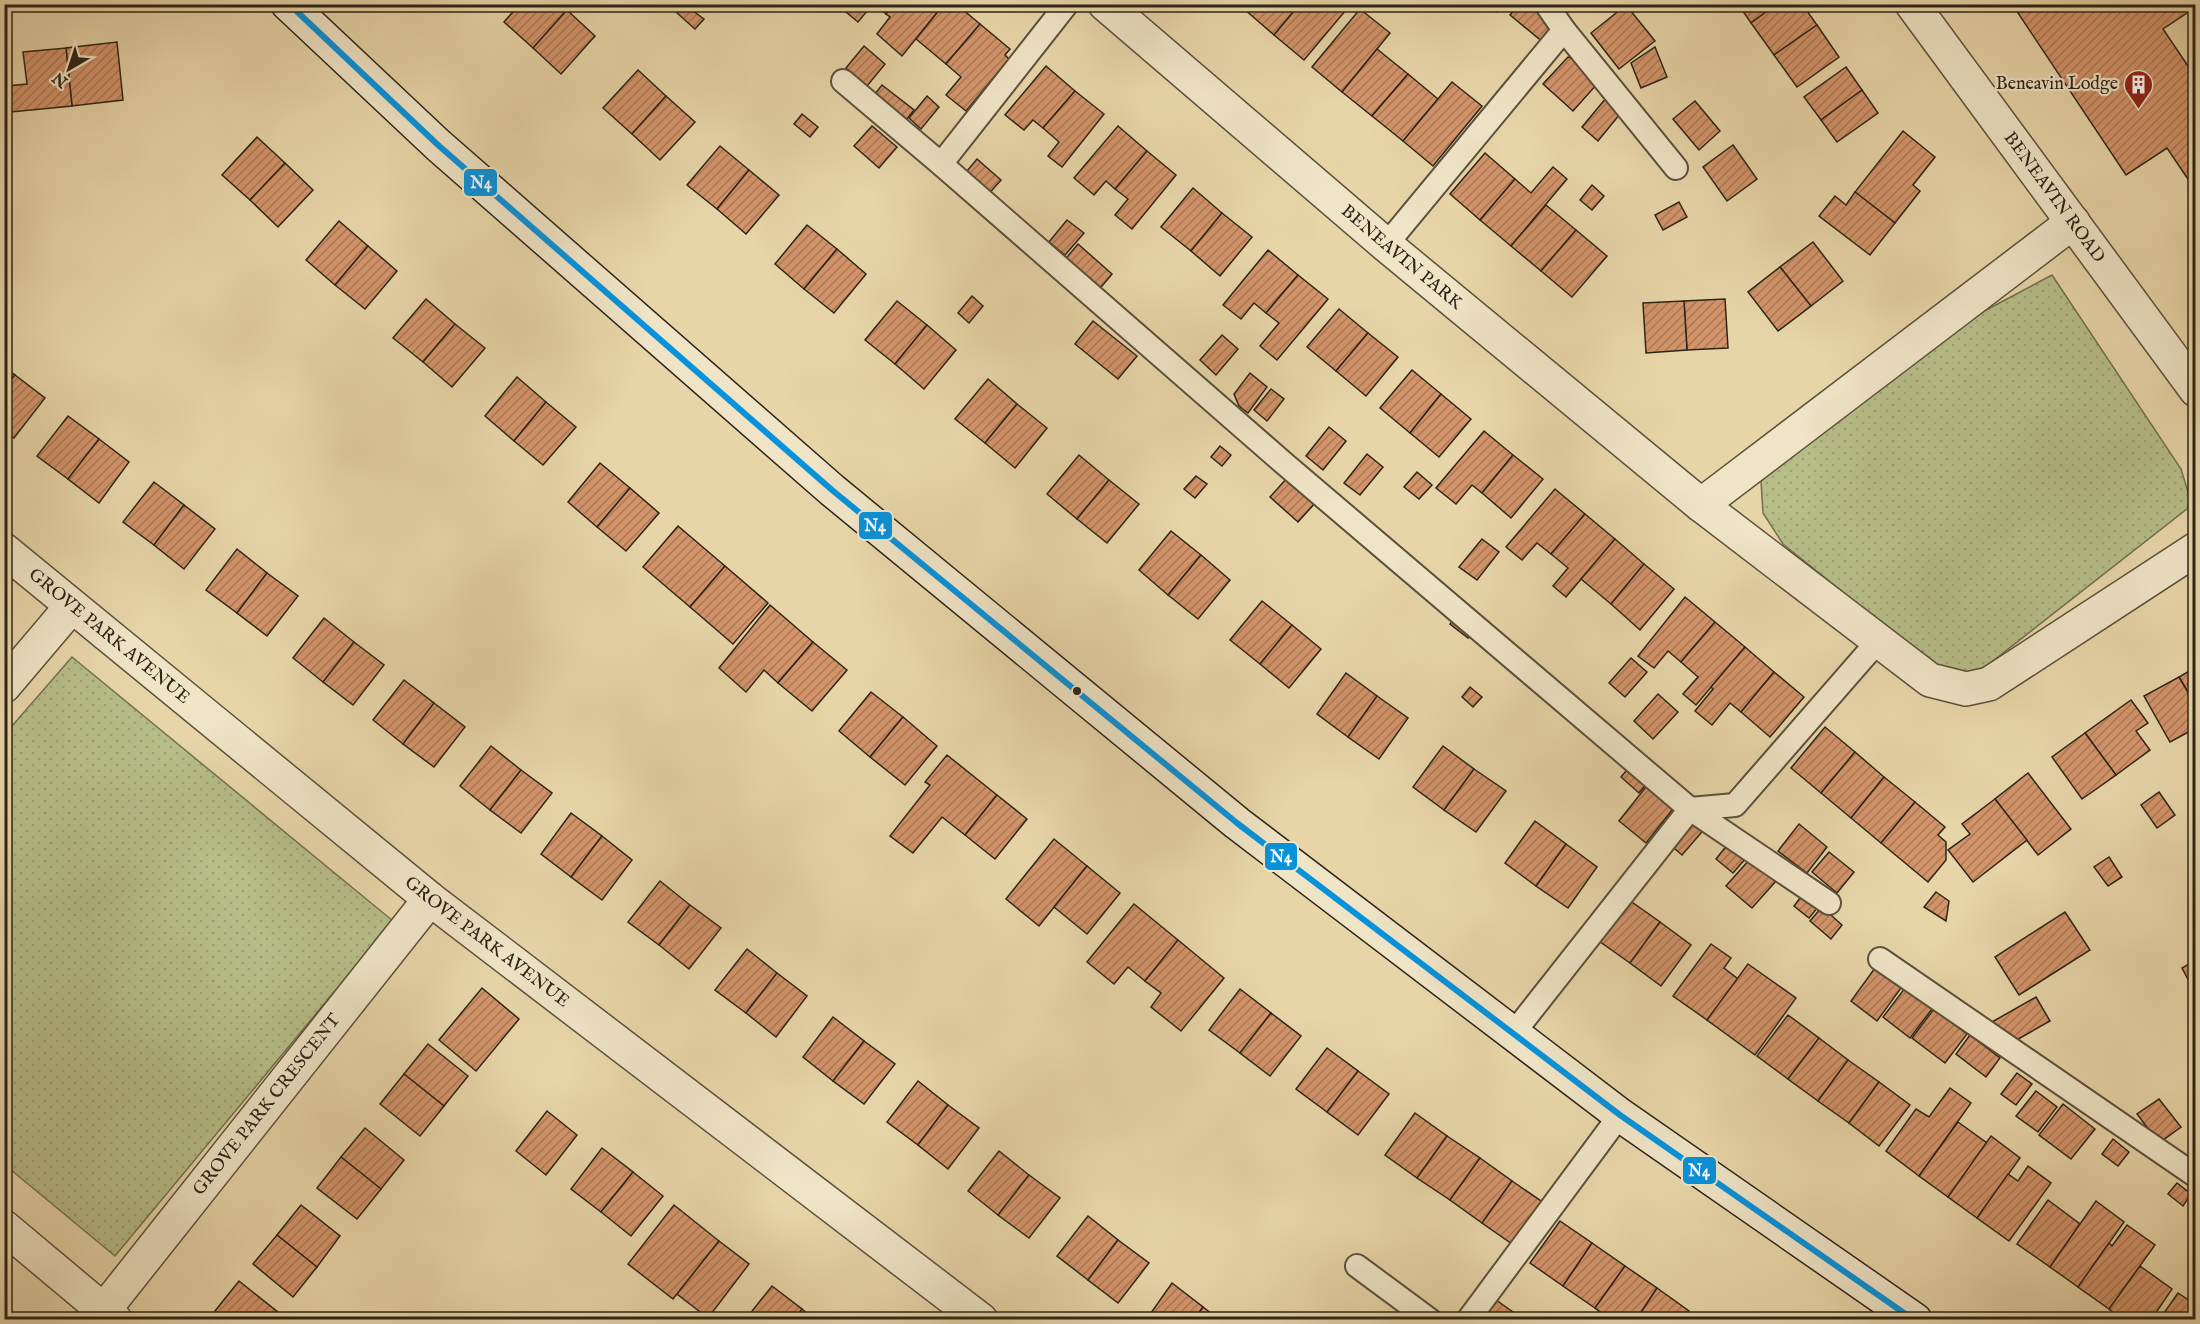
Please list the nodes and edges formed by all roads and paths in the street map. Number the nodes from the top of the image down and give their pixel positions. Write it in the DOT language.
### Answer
graph roads {
  1 [pos="288,4"];
  2 [pos="1068,4"];
  3 [pos="1105,4"];
  4 [pos="1546,4"];
  5 [pos="1912,4"];
  6 [pos="1564,30"];
  7 [pos="843,81"];
  8 [pos="941,164"];
  9 [pos="1676,168"];
  10 [pos="2073,222"];
  11 [pos="1386,245"];
  12 [pos="2196,390"];
  13 [pos="1701,505"];
  14 [pos="2196,549"];
  15 [pos="4,550"];
  16 [pos="71,607"];
  17 [pos="1878,641"];
  18 [pos="4,686"];
  19 [pos="1690,809"];
  20 [pos="430,899"];
  21 [pos="1829,903"];
  22 [pos="1880,959"];
  23 [pos="1512,1035"];
  24 [pos="1620,1115"];
  25 [pos="2196,1176"];
  26 [pos="4,1227"];
  27 [pos="1358,1266"];
  28 [pos="109,1315"];
  29 [pos="981,1320"];
  30 [pos="1430,1320"];
  31 [pos="1468,1320"];
  32 [pos="1915,1320"];
  1 -- 23 [label="street"];
  2 -- 8 [label="lane"];
  3 -- 11 [label="street, BENEAVIN PARK"];
  4 -- 6 [label="lane"];
  5 -- 10 [label="street, BENEAVIN ROAD"];
  6 -- 9 [label="lane"];
  6 -- 11 [label="lane"];
  7 -- 8 [label="lane"];
  8 -- 19 [label="lane"];
  10 -- 12 [label="street, BENEAVIN ROAD"];
  10 -- 13 [label="street"];
  11 -- 13 [label="street, BENEAVIN PARK"];
  13 -- 17 [label="street, BENEAVIN PARK"];
  14 -- 17 [label="street, BENEAVIN PARK"];
  15 -- 16 [label="street, GROVE PARK AVENUE"];
  16 -- 18 [label="street"];
  16 -- 20 [label="street, GROVE PARK AVENUE"];
  17 -- 19 [label="lane"];
  19 -- 21 [label="lane"];
  19 -- 23 [label="lane"];
  20 -- 28 [label="street, GROVE PARK CRESCENT"];
  20 -- 29 [label="street, GROVE PARK AVENUE"];
  22 -- 25 [label="lane"];
  23 -- 24 [label="street"];
  24 -- 31 [label="lane"];
  24 -- 32 [label="street"];
  26 -- 28 [label="street"];
  27 -- 30 [label="lane"];
}
